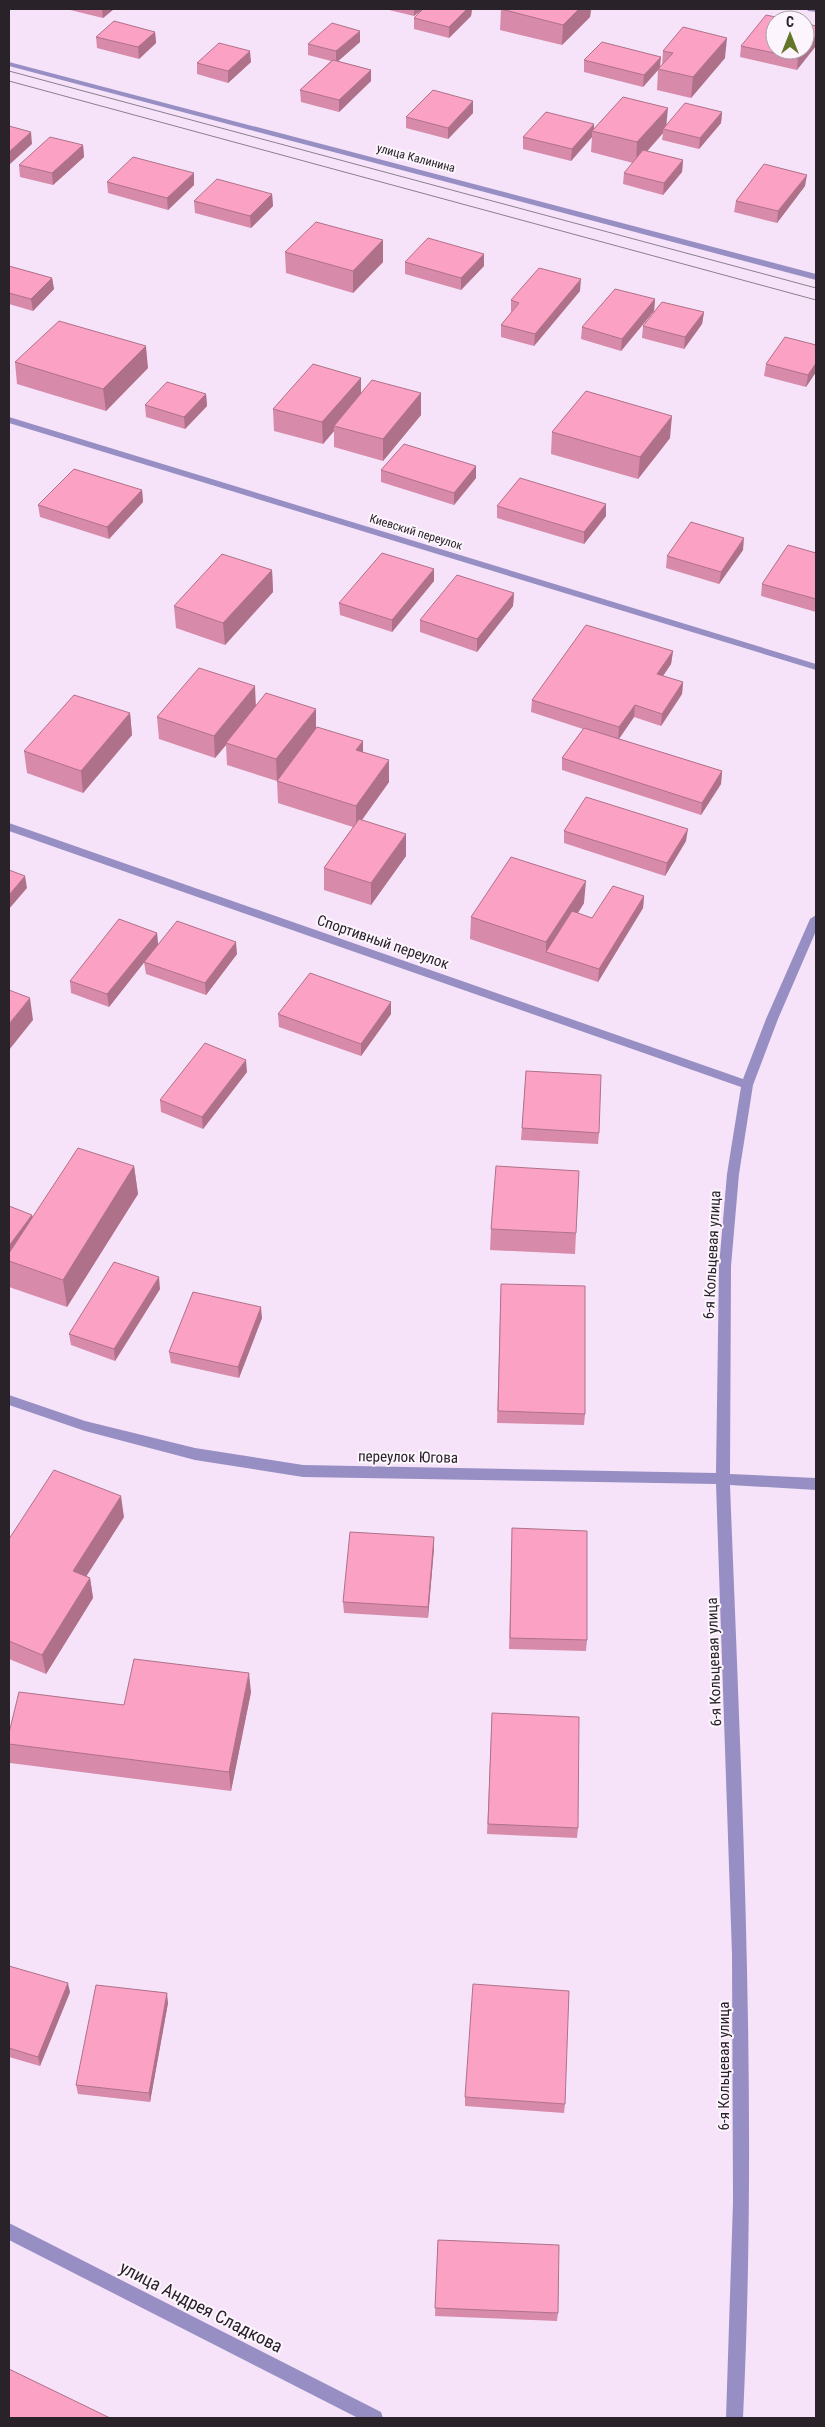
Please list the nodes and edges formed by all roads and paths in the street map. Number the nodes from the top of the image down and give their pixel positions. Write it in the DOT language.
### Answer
graph roads {
  1 [pos="811,9"];
  2 [pos="816,10"];
  3 [pos="9,64"];
  4 [pos="816,277"];
  5 [pos="9,420"];
  6 [pos="816,667"];
  7 [pos="9,826"];
  8 [pos="816,919"];
  9 [pos="747,1086"];
  10 [pos="9,1400"];
  11 [pos="724,1479"];
  12 [pos="816,1484"];
  13 [pos="9,2231"];
  14 [pos="375,2418"];
  15 [pos="735,2418"];
  1 -- 2 [label="street"];
  3 -- 4 [label="street, улица Калинина"];
  5 -- 6 [label="street, Киевский переулок"];
  7 -- 9 [label="street, Спортивный переулок"];
  8 -- 9 [label="street, 6-я Кольцевая улица"];
  9 -- 11 [label="street, 6-я Кольцевая улица"];
  10 -- 11 [label="street, переулок Югова"];
  11 -- 12 [label="street, переулок Югова"];
  11 -- 15 [label="street, 6-я Кольцевая улица"];
  13 -- 14 [label="street, улица Андрея Сладкова"];
}
